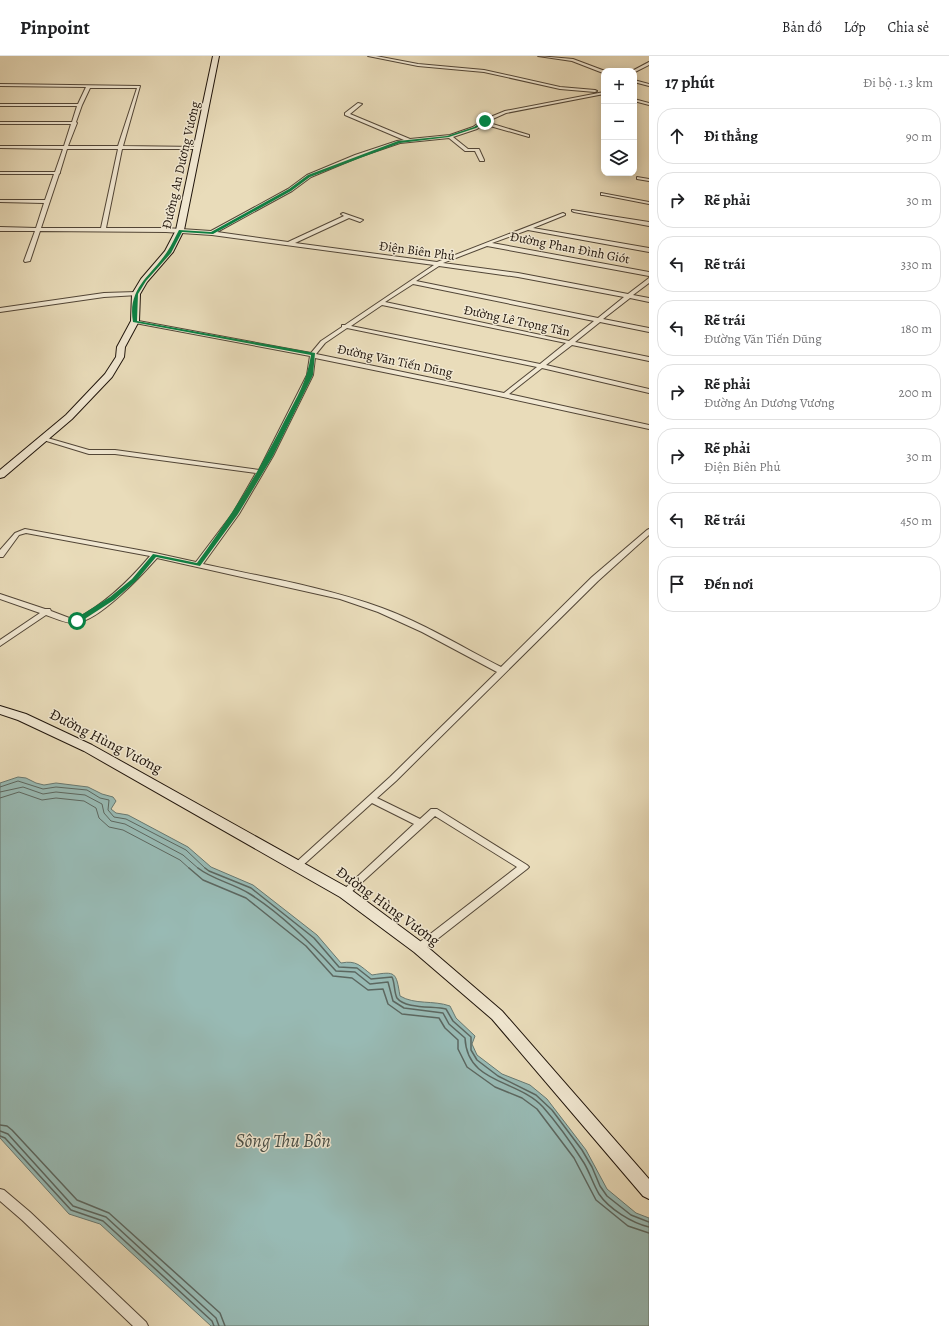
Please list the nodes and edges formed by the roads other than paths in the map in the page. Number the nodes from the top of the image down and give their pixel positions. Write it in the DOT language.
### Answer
graph roads {
  1 [pos="216,56"];
  2 [pos="370,56"];
  3 [pos="540,56"];
  4 [pos="649,63"];
  5 [pos="637,69"];
  6 [pos="601,71"];
  7 [pos="637,82"];
  8 [pos="0,85"];
  9 [pos="89,86"];
  10 [pos="649,86"];
  11 [pos="601,92"];
  12 [pos="601,93"];
  13 [pos="637,101"];
  14 [pos="360,104"];
  15 [pos="649,104"];
  16 [pos="0,105"];
  17 [pos="80,105"];
  18 [pos="0,123"];
  19 [pos="75,123"];
  20 [pos="483,123"];
  21 [pos="449,136"];
  22 [pos="527,136"];
  23 [pos="411,141"];
  24 [pos="0,147"];
  25 [pos="67,148"];
  26 [pos="120,148"];
  27 [pos="198,148"];
  28 [pos="482,160"];
  29 [pos="0,173"];
  30 [pos="58,173"];
  31 [pos="639,178"];
  32 [pos="649,180"];
  33 [pos="603,194"];
  34 [pos="0,202"];
  35 [pos="47,202"];
  36 [pos="649,202"];
  37 [pos="574,211"];
  38 [pos="342,214"];
  39 [pos="563,214"];
  40 [pos="348,216"];
  41 [pos="360,220"];
  42 [pos="649,224"];
  43 [pos="526,228"];
  44 [pos="0,230"];
  45 [pos="38,230"];
  46 [pos="102,230"];
  47 [pos="180,230"];
  48 [pos="212,233"];
  49 [pos="486,243"];
  50 [pos="288,244"];
  51 [pos="649,250"];
  52 [pos="27,261"];
  53 [pos="437,264"];
  54 [pos="649,274"];
  55 [pos="649,280"];
  56 [pos="411,282"];
  57 [pos="136,294"];
  58 [pos="629,296"];
  59 [pos="649,300"];
  60 [pos="380,303"];
  61 [pos="0,310"];
  62 [pos="598,320"];
  63 [pos="134,322"];
  64 [pos="344,326"];
  65 [pos="649,330"];
  66 [pos="570,343"];
  67 [pos="314,354"];
  68 [pos="649,359"];
  69 [pos="542,366"];
  70 [pos="649,391"];
  71 [pos="506,394"];
  72 [pos="649,427"];
  73 [pos="42,438"];
  74 [pos="260,472"];
  75 [pos="0,476"];
  76 [pos="649,532"];
  77 [pos="0,555"];
  78 [pos="155,555"];
  79 [pos="198,565"];
  80 [pos="0,596"];
  81 [pos="47,611"];
  82 [pos="0,644"];
  83 [pos="502,671"];
  84 [pos="0,710"];
  85 [pos="371,799"];
  86 [pos="420,823"];
  87 [pos="298,865"];
  88 [pos="345,893"];
  89 [pos="419,948"];
  90 [pos="649,1191"];
  91 [pos="0,1194"];
  92 [pos="142,1326"];
  1 -- 27 [label="main road, Đường An Dương Vương"];
  2 -- 11 [label="street"];
  3 -- 6 [label="street"];
  4 -- 5 [label="street"];
  7 -- 10 [label="street"];
  8 -- 9 [label="street"];
  9 -- 17 [label="street"];
  9 -- 26 [label="street"];
  12 -- 20 [label="street"];
  13 -- 15 [label="street"];
  14 -- 23 [label="street"];
  16 -- 17 [label="street"];
  17 -- 19 [label="street"];
  18 -- 19 [label="street"];
  19 -- 25 [label="street"];
  20 -- 21 [label="street"];
  20 -- 22 [label="street"];
  21 -- 23 [label="street"];
  21 -- 28 [label="street"];
  23 -- 48 [label="street"];
  24 -- 25 [label="street"];
  25 -- 26 [label="street"];
  25 -- 30 [label="street"];
  26 -- 27 [label="street"];
  26 -- 46 [label="street"];
  27 -- 47 [label="main road, Đường An Dương Vương"];
  29 -- 30 [label="street"];
  30 -- 35 [label="street"];
  31 -- 32 [label="street"];
  33 -- 36 [label="street"];
  34 -- 35 [label="street"];
  35 -- 45 [label="street"];
  37 -- 42 [label="street"];
  38 -- 40 [label="street"];
  39 -- 43 [label="street"];
  40 -- 41 [label="street"];
  40 -- 50 [label="street"];
  43 -- 49 [label="street"];
  43 -- 51 [label="street"];
  44 -- 45 [label="street, Điện Biên Phủ"];
  45 -- 46 [label="street, Điện Biên Phủ"];
  45 -- 52 [label="street"];
  46 -- 47 [label="street, Điện Biên Phủ"];
  47 -- 48 [label="street, Điện Biên Phủ"];
  47 -- 57 [label="main road, Đường An Dương Vương"];
  48 -- 50 [label="street, Điện Biên Phủ"];
  49 -- 53 [label="street"];
  49 -- 54 [label="street, Đường Phan Đình Giót"];
  50 -- 53 [label="street, Điện Biên Phủ"];
  53 -- 56 [label="street"];
  53 -- 58 [label="street, Điện Biên Phủ"];
  55 -- 58 [label="street"];
  56 -- 60 [label="street"];
  56 -- 62 [label="street"];
  57 -- 61 [label="street"];
  57 -- 63 [label="main road, Đường An Dương Vương"];
  58 -- 59 [label="street, Điện Biên Phủ"];
  58 -- 62 [label="street"];
  60 -- 64 [label="street"];
  60 -- 66 [label="street, Đường Lê Trọng Tấn"];
  62 -- 65 [label="street"];
  62 -- 66 [label="street"];
  63 -- 67 [label="street, Đường Văn Tiến Dũng"];
  63 -- 73 [label="main road, Đường An Dương Vương"];
  64 -- 67 [label="street"];
  64 -- 69 [label="street"];
  66 -- 68 [label="street, Đường Lê Trọng Tấn"];
  66 -- 69 [label="street"];
  67 -- 71 [label="street, Đường Văn Tiến Dũng"];
  67 -- 74 [label="street"];
  69 -- 70 [label="street"];
  69 -- 71 [label="street"];
  71 -- 72 [label="street, Đường Văn Tiến Dũng"];
  73 -- 74 [label="street"];
  73 -- 75 [label="main road, Đường An Dương Vương"];
  74 -- 79 [label="street"];
  76 -- 83 [label="street"];
  77 -- 78 [label="street"];
  78 -- 79 [label="street"];
  78 -- 81 [label="street"];
  79 -- 83 [label="street"];
  80 -- 81 [label="street"];
  81 -- 82 [label="street"];
  83 -- 85 [label="street"];
  84 -- 87 [label="main road, Đường Hùng Vương"];
  85 -- 86 [label="street"];
  85 -- 87 [label="street"];
  86 -- 88 [label="street"];
  86 -- 89 [label="street"];
  87 -- 88 [label="main road, Đường Hùng Vương"];
  88 -- 89 [label="main road, Đường Hùng Vương"];
  89 -- 90 [label="main road, Đường Hùng Vương"];
  91 -- 92 [label="street"];
}
